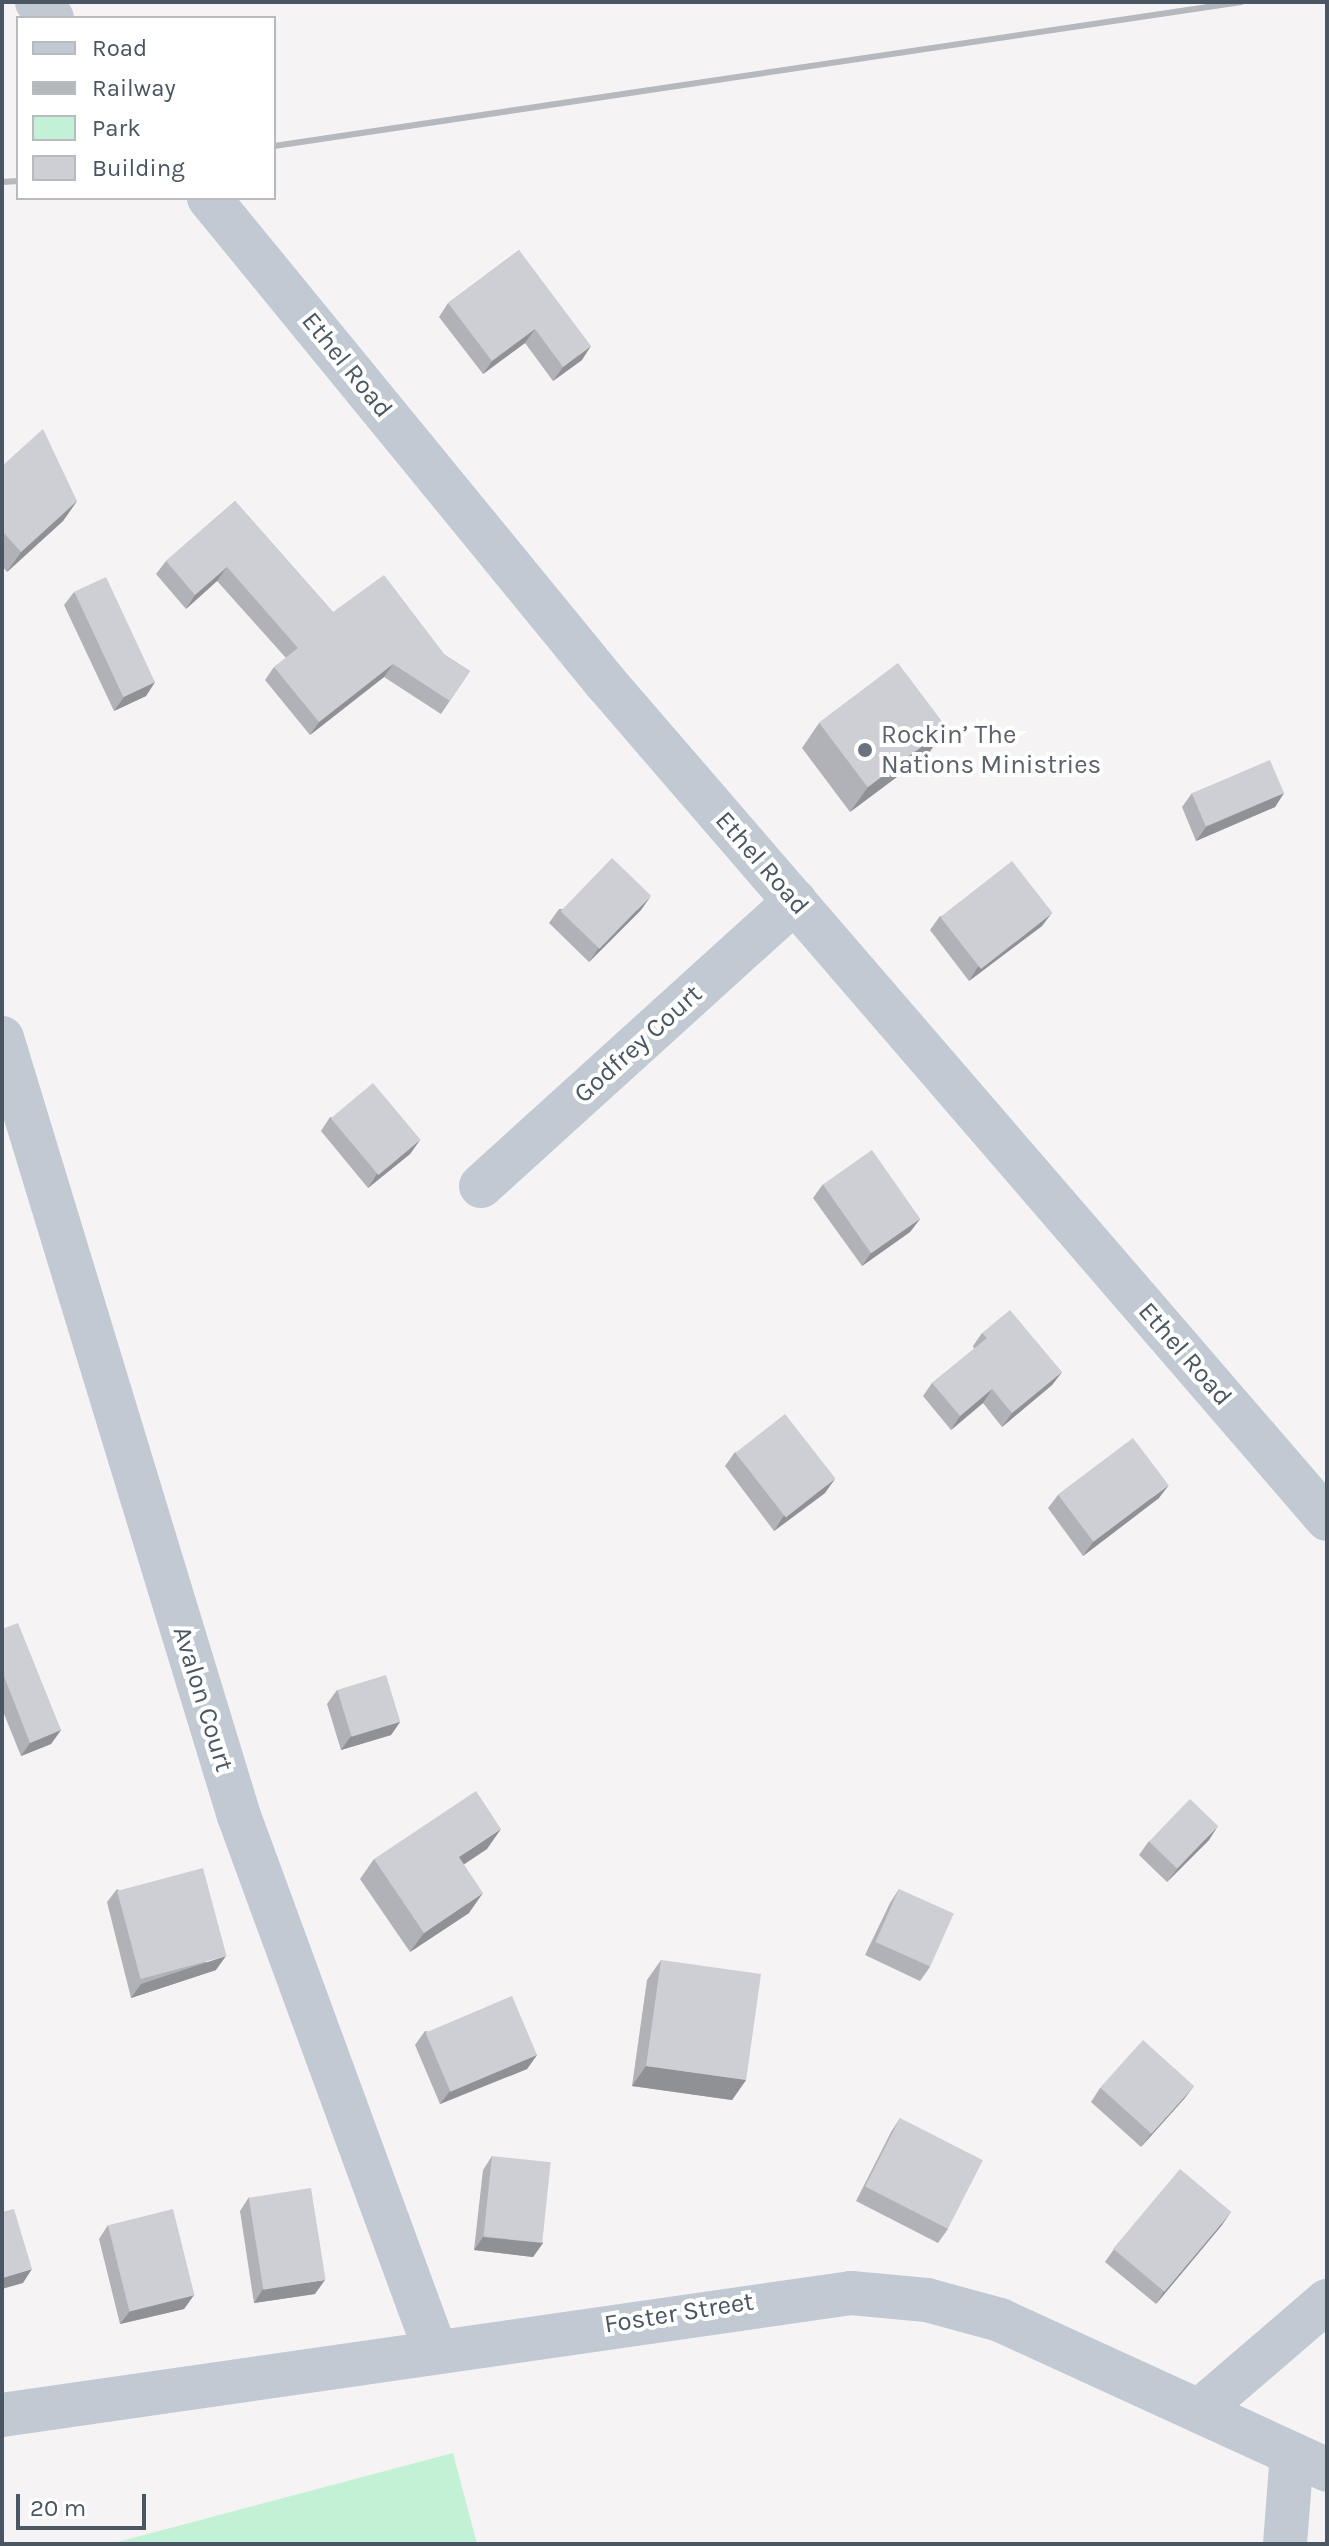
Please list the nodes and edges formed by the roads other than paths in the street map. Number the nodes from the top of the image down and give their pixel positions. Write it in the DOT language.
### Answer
graph roads {
  1 [pos="211,200"];
  2 [pos="795,901"];
  3 [pos="2,1038"];
  4 [pos="481,1186"];
  5 [pos="1327,1519"];
  6 [pos="1327,2301"];
  7 [pos="435,2350"];
  8 [pos="1199,2411"];
  9 [pos="2,2415"];
  10 [pos="1310,2462"];
  11 [pos="1285,2544"];
  1 -- 2 [label="street, Ethel Road"];
  2 -- 4 [label="street, Godfrey Court"];
  2 -- 5 [label="street, Ethel Road"];
  3 -- 7 [label="street, Avalon Court"];
  6 -- 8 [label="street"];
  7 -- 8 [label="street, Foster Street"];
  7 -- 9 [label="street, Foster Street"];
  8 -- 10 [label="street, Foster Street"];
  10 -- 11 [label="street"];
}
